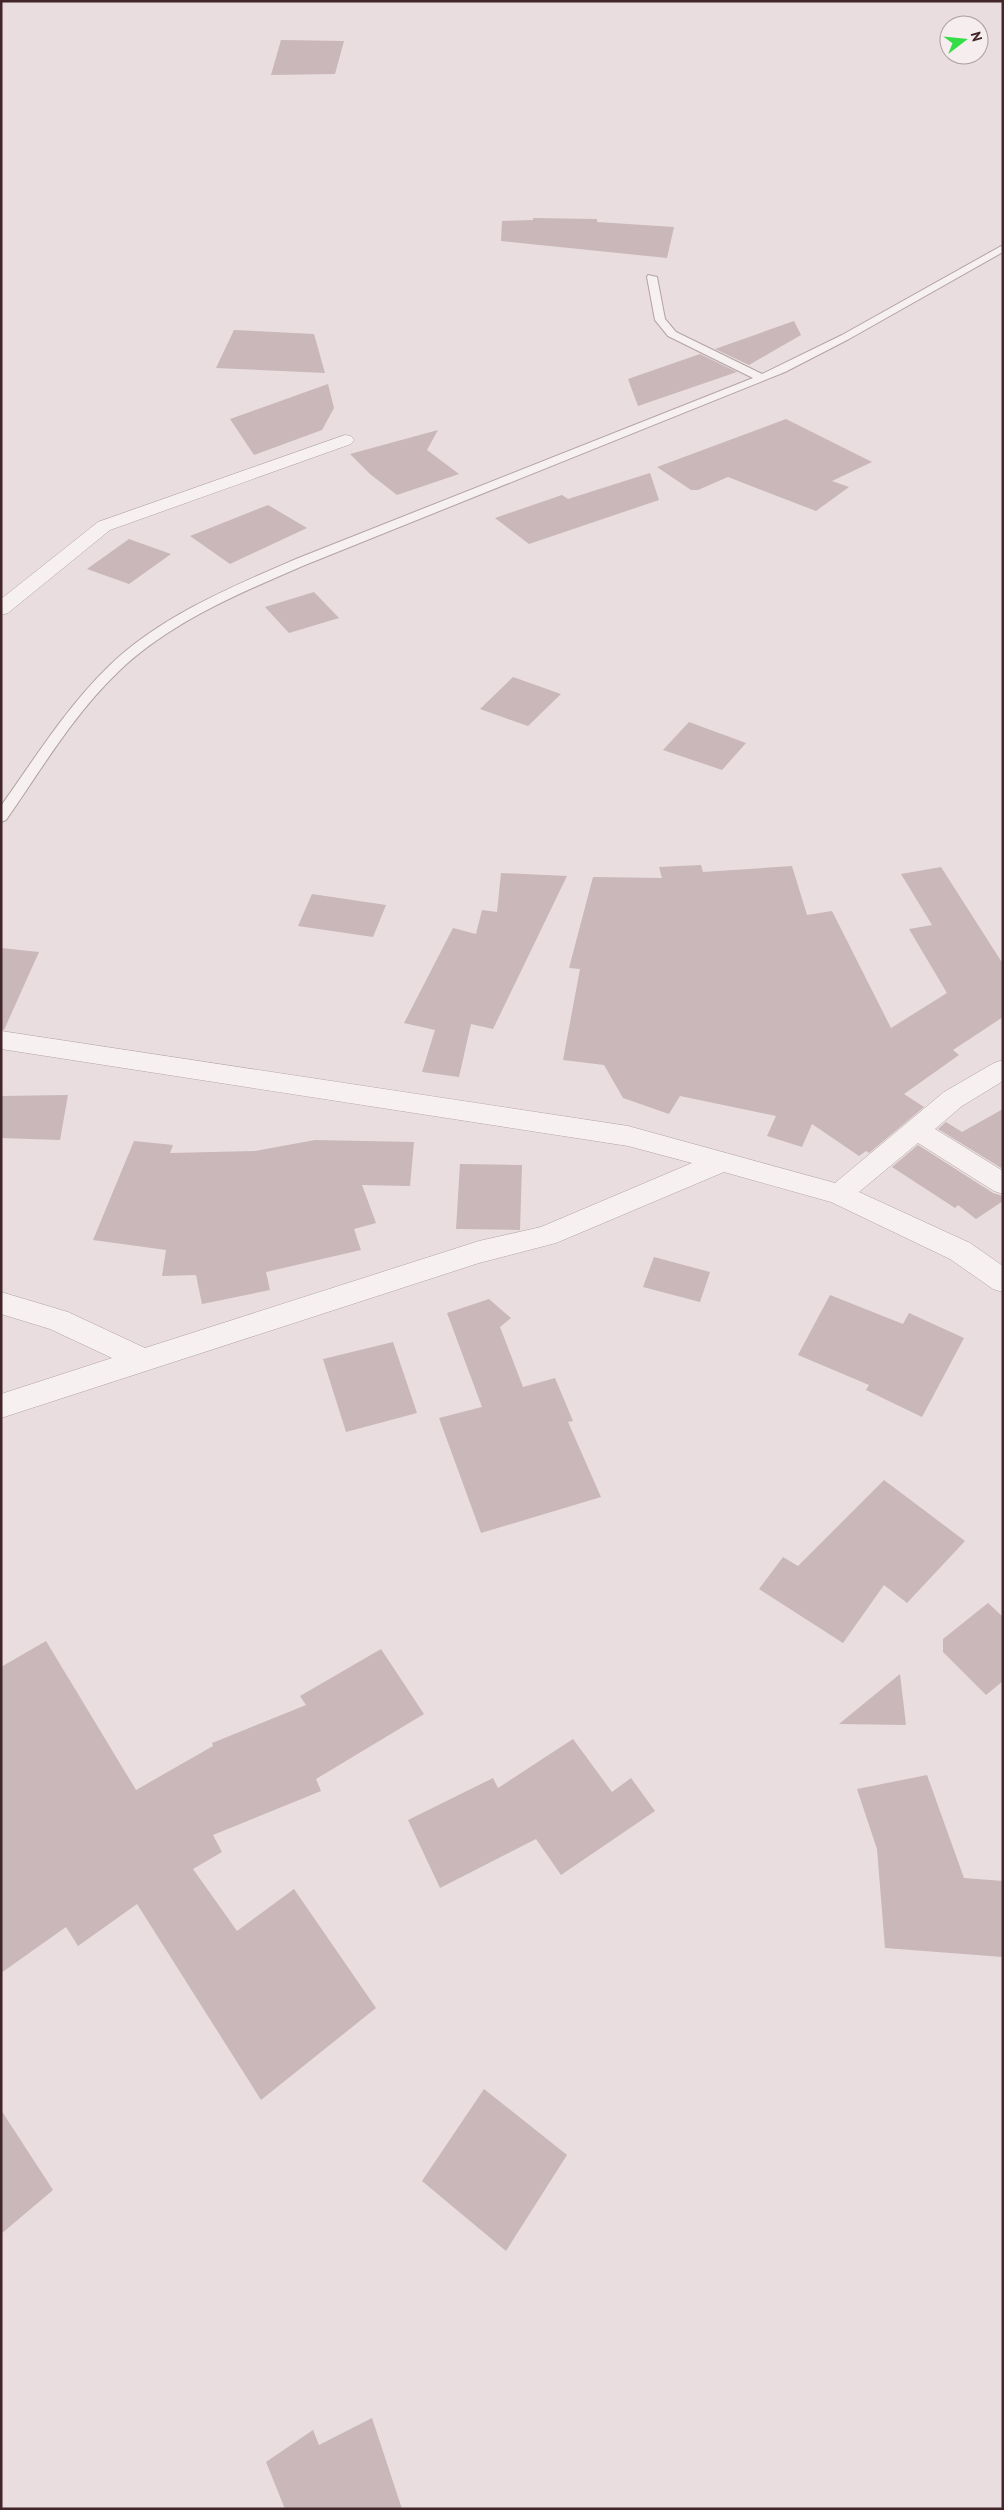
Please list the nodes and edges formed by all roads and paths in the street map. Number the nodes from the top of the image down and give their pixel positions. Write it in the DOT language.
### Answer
graph roads {
  1 [pos="1003,248"];
  2 [pos="652,277"];
  3 [pos="762,378"];
  4 [pos="345,440"];
  5 [pos="1,609"];
  6 [pos="1,817"];
  7 [pos="1,1040"];
  8 [pos="1003,1069"];
  9 [pos="917,1130"];
  10 [pos="724,1161"];
  11 [pos="1003,1184"];
  12 [pos="839,1194"];
  13 [pos="1003,1281"];
  14 [pos="1,1303"];
  15 [pos="143,1360"];
  16 [pos="1,1406"];
  1 -- 3 [label="lane"];
  2 -- 3 [label="lane"];
  3 -- 6 [label="lane"];
  4 -- 5 [label="street"];
  7 -- 10 [label="street"];
  8 -- 9 [label="street"];
  9 -- 11 [label="street"];
  9 -- 12 [label="street"];
  10 -- 12 [label="street"];
  10 -- 15 [label="street"];
  12 -- 13 [label="street"];
  14 -- 15 [label="street"];
  15 -- 16 [label="street"];
}
